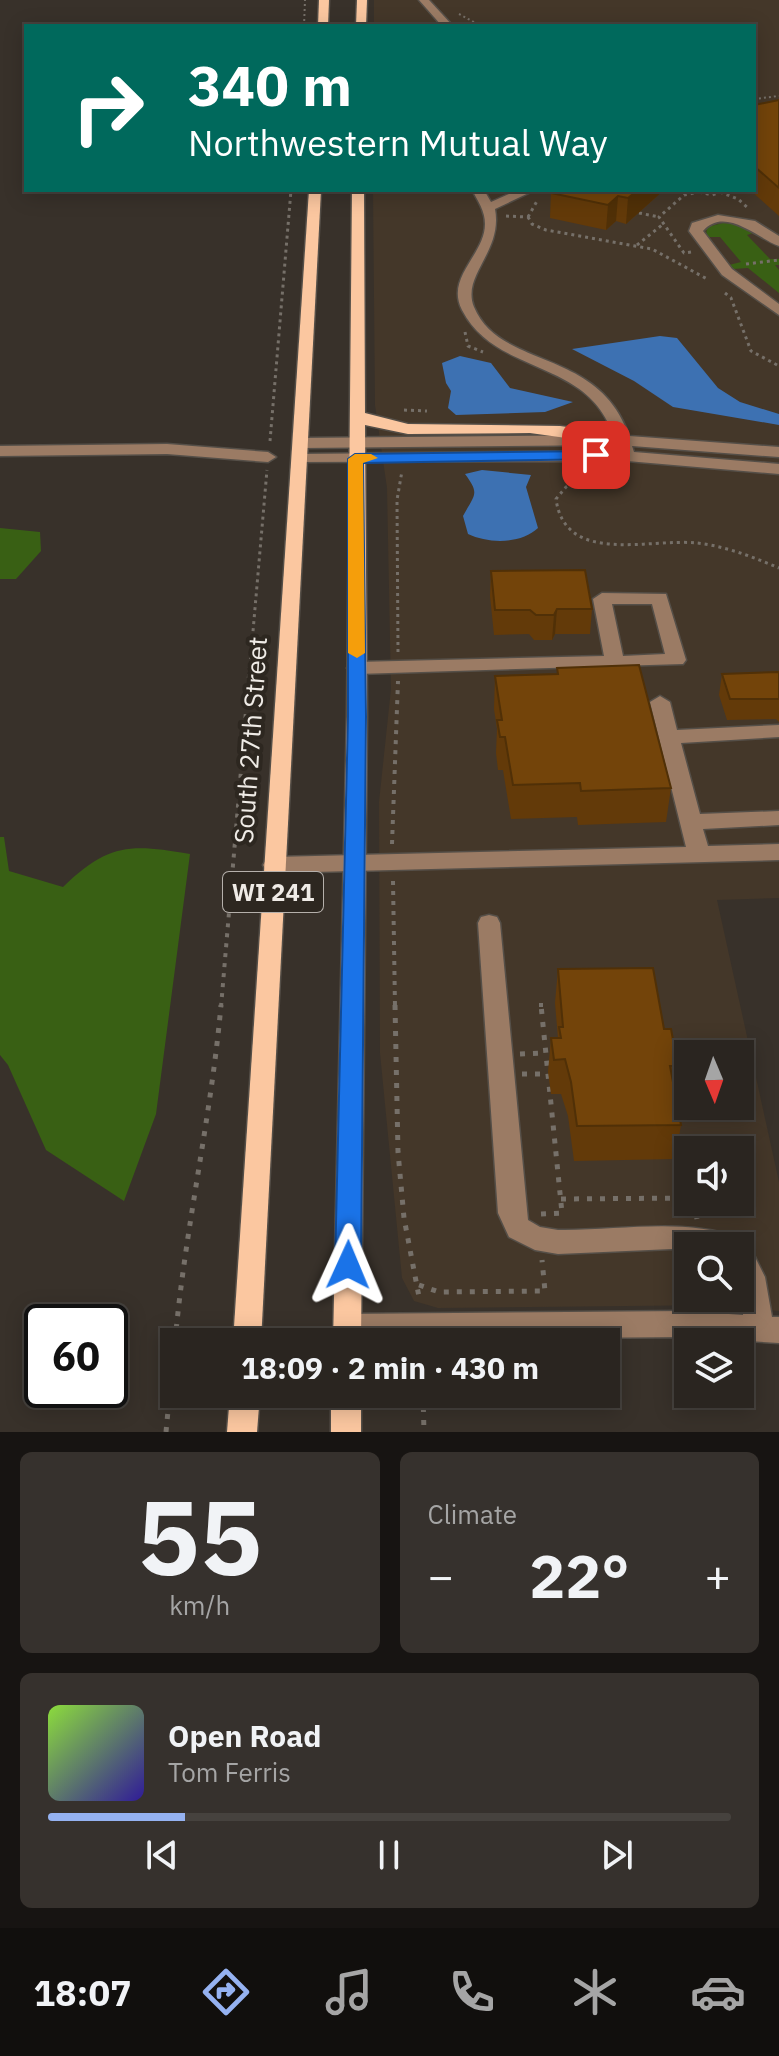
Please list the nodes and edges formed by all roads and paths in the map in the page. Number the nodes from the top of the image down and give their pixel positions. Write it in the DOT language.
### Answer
graph roads {
  1 [pos="305,0"];
  2 [pos="324,0"];
  3 [pos="362,0"];
  4 [pos="424,0"];
  5 [pos="455,12"];
  6 [pos="304,24"];
  7 [pos="323,24"];
  8 [pos="361,24"];
  9 [pos="446,24"];
  10 [pos="477,24"];
  11 [pos="779,96"];
  12 [pos="756,99"];
  13 [pos="291,192"];
  14 [pos="315,192"];
  15 [pos="358,192"];
  16 [pos="480,192"];
  17 [pos="526,192"];
  18 [pos="694,192"];
  19 [pos="723,192"];
  20 [pos="496,212"];
  21 [pos="639,213"];
  22 [pos="659,217"];
  23 [pos="746,222"];
  24 [pos="662,225"];
  25 [pos="779,242"];
  26 [pos="637,245"];
  27 [pos="684,253"];
  28 [pos="779,260"];
  29 [pos="722,266"];
  30 [pos="712,282"];
  31 [pos="722,290"];
  32 [pos="779,311"];
  33 [pos="779,366"];
  34 [pos="356,415"];
  35 [pos="622,446"];
  36 [pos="355,450"];
  37 [pos="0,451"];
  38 [pos="300,451"];
  39 [pos="779,452"];
  40 [pos="268,457"];
  41 [pos="598,463"];
  42 [pos="779,469"];
  43 [pos="402,471"];
  44 [pos="779,568"];
  45 [pos="615,662"];
  46 [pos="398,667"];
  47 [pos="357,668"];
  48 [pos="660,702"];
  49 [pos="779,731"];
  50 [pos="669,737"];
  51 [pos="779,818"];
  52 [pos="691,822"];
  53 [pos="779,852"];
  54 [pos="699,854"];
  55 [pos="392,862"];
  56 [pos="354,863"];
  57 [pos="274,865"];
  58 [pos="489,923"];
  59 [pos="541,1003"];
  60 [pos="674,1198"];
  61 [pos="561,1199"];
  62 [pos="542,1225"];
  63 [pos="674,1239"];
  64 [pos="542,1258"];
  65 [pos="419,1285"];
  66 [pos="754,1286"];
  67 [pos="420,1302"];
  68 [pos="176,1328"];
  69 [pos="248,1328"];
  70 [pos="347,1328"];
  71 [pos="550,1328"];
  72 [pos="769,1329"];
  73 [pos="168,1408"];
  74 [pos="244,1408"];
  75 [pos="346,1408"];
  76 [pos="423,1408"];
  77 [pos="166,1432"];
  78 [pos="242,1432"];
  79 [pos="346,1432"];
  80 [pos="424,1432"];
  1 -- 6 [label="path"];
  2 -- 7 [label="main road"];
  3 -- 8 [label="main road"];
  4 -- 9 [label="street"];
  5 -- 10 [label="path"];
  11 -- 12 [label="path"];
  13 -- 40 [label="path"];
  14 -- 38 [label="main road, South 27th Street / WI 241"];
  15 -- 34 [label="main road, WI 241"];
  16 -- 20 [label="street"];
  17 -- 20 [label="street"];
  18 -- 22 [label="path"];
  19 -- 23 [label="path"];
  20 -- 26 [label="path"];
  20 -- 35 [label="street"];
  21 -- 22 [label="path"];
  22 -- 24 [label="path"];
  23 -- 25 [label="street"];
  23 -- 29 [label="street"];
  24 -- 26 [label="path"];
  24 -- 27 [label="path"];
  26 -- 30 [label="path"];
  28 -- 29 [label="path"];
  29 -- 32 [label="street"];
  31 -- 33 [label="path"];
  34 -- 35 [label="main road"];
  34 -- 36 [label="main road, WI 241"];
  35 -- 36 [label="street"];
  35 -- 39 [label="street"];
  35 -- 42 [label="street"];
  36 -- 38 [label="street"];
  36 -- 47 [label="main road, WI 241"];
  37 -- 40 [label="street"];
  38 -- 57 [label="main road, South 27th Street / WI 241"];
  40 -- 68 [label="path"];
  41 -- 44 [label="path"];
  43 -- 46 [label="path"];
  45 -- 45 [label="street"];
  45 -- 46 [label="street"];
  46 -- 47 [label="street"];
  46 -- 55 [label="path"];
  47 -- 56 [label="main road, WI 241"];
  48 -- 50 [label="street"];
  49 -- 50 [label="street"];
  50 -- 52 [label="street"];
  51 -- 52 [label="street"];
  52 -- 54 [label="street"];
  53 -- 54 [label="street"];
  54 -- 55 [label="street"];
  55 -- 56 [label="street"];
  55 -- 65 [label="path"];
  56 -- 57 [label="street"];
  56 -- 70 [label="main road, WI 241"];
  57 -- 69 [label="main road, South 27th Street / WI 241"];
  58 -- 63 [label="street"];
  59 -- 61 [label="path"];
  60 -- 61 [label="path"];
  61 -- 62 [label="path"];
  64 -- 65 [label="path"];
  65 -- 67 [label="path"];
  66 -- 72 [label="street"];
  71 -- 72 [label="street"];
  73 -- 77 [label="path"];
  74 -- 78 [label="main road"];
  75 -- 79 [label="main road"];
  76 -- 80 [label="path"];
}
